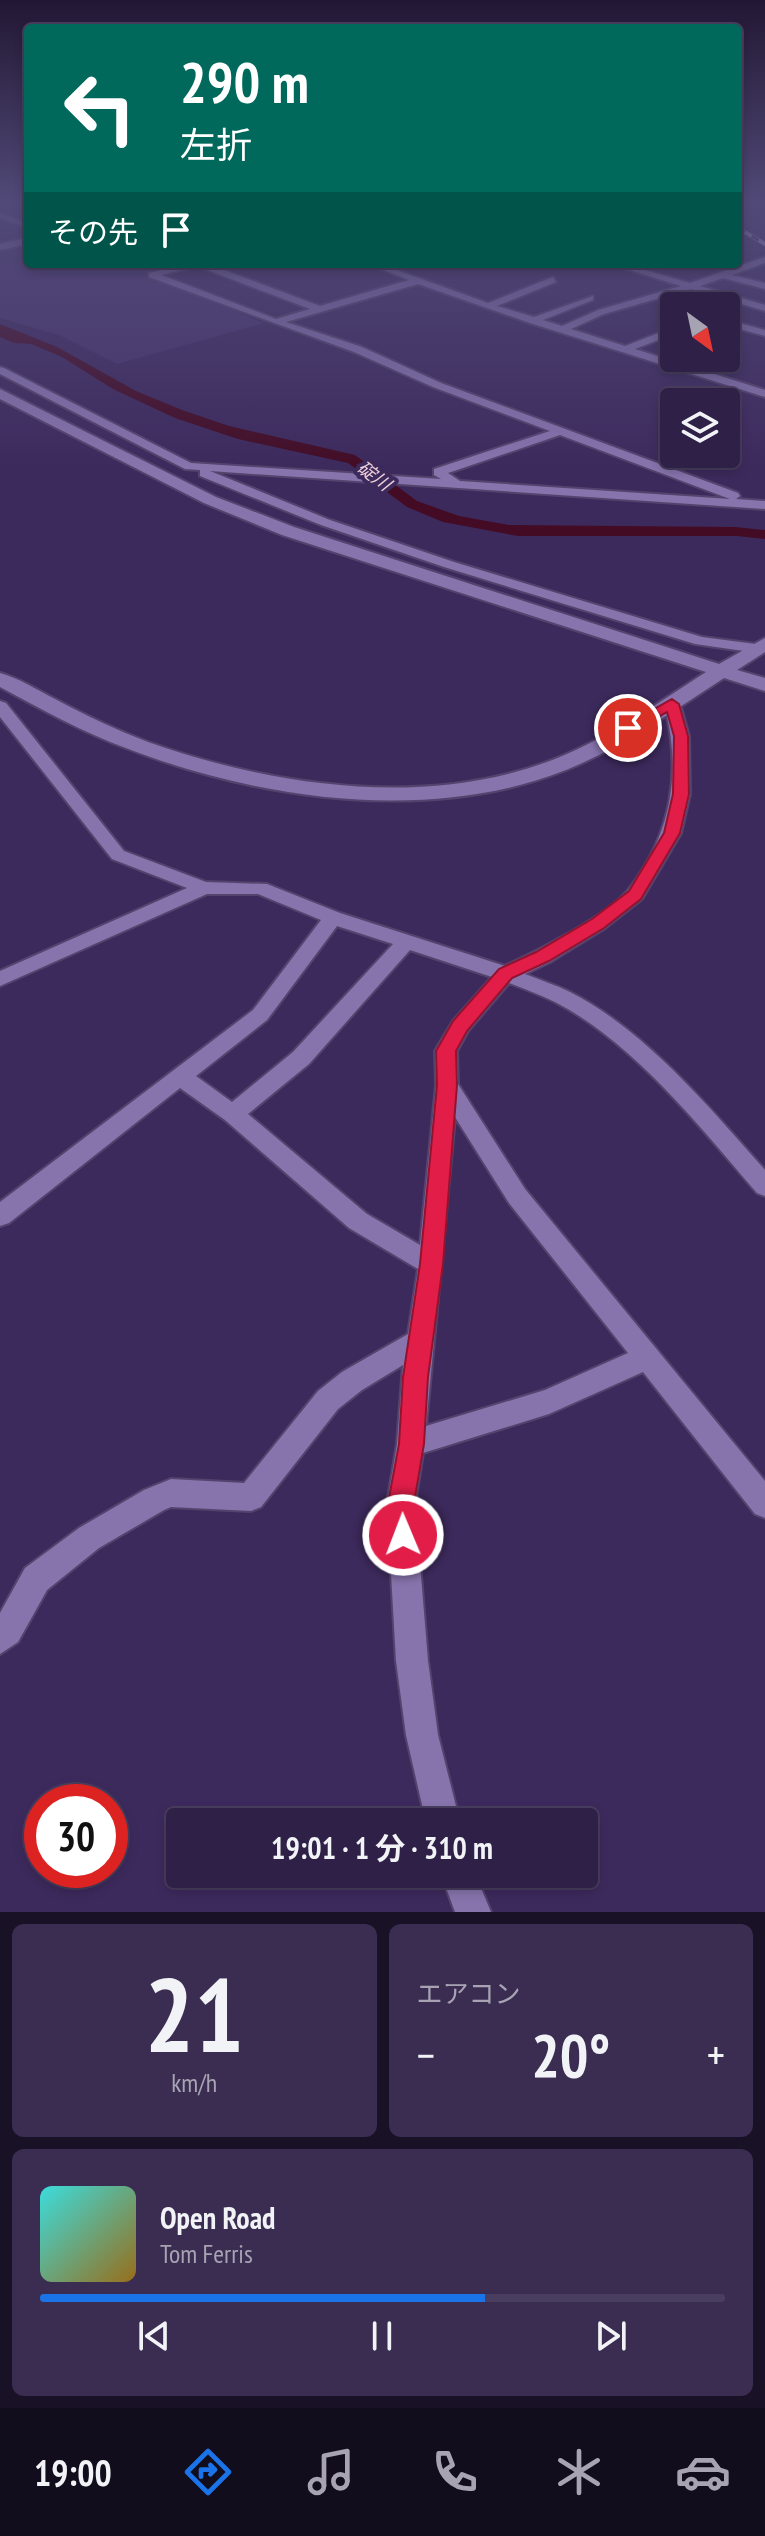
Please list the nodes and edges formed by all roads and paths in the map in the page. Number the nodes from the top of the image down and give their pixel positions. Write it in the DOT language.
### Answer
graph roads {
  1 [pos="197,292"];
  2 [pos="274,292"];
  3 [pos="377,292"];
  4 [pos="452,292"];
  5 [pos="522,292"];
  6 [pos="671,292"];
  7 [pos="708,292"];
  8 [pos="590,298"];
  9 [pos="488,306"];
  10 [pos="765,308"];
  11 [pos="319,309"];
  12 [pos="533,321"];
  13 [pos="276,322"];
  14 [pos="740,326"];
  15 [pos="562,330"];
  16 [pos="765,333"];
  17 [pos="660,336"];
  18 [pos="625,350"];
  19 [pos="0,370"];
  20 [pos="765,380"];
  21 [pos="747,388"];
  22 [pos="0,393"];
  23 [pos="765,394"];
  24 [pos="558,432"];
  25 [pos="189,466"];
  26 [pos="458,486"];
  27 [pos="761,505"];
  28 [pos="580,604"];
  29 [pos="561,619"];
  30 [pos="762,646"];
  31 [pos="719,671"];
  32 [pos="0,679"];
  33 [pos="765,685"];
  34 [pos="672,704"];
  35 [pos="0,706"];
  36 [pos="204,888"];
  37 [pos="333,918"];
  38 [pos="405,943"];
  39 [pos="506,974"];
  40 [pos="0,979"];
  41 [pos="179,1076"];
  42 [pos="447,1085"];
  43 [pos="233,1114"];
  44 [pos="765,1186"];
  45 [pos="0,1216"];
  46 [pos="431,1264"];
  47 [pos="422,1340"];
  48 [pos="648,1357"];
  49 [pos="411,1444"];
  50 [pos="765,1504"];
  51 [pos="0,1638"];
  52 [pos="440,1808"];
  53 [pos="464,1888"];
  54 [pos="473,1912"];
  1 -- 13 [label="street"];
  2 -- 11 [label="street"];
  3 -- 11 [label="street"];
  4 -- 9 [label="street"];
  5 -- 9 [label="street"];
  6 -- 15 [label="street"];
  7 -- 10 [label="street"];
  8 -- 12 [label="street"];
  9 -- 12 [label="street"];
  11 -- 13 [label="street"];
  12 -- 15 [label="street"];
  13 -- 24 [label="street"];
  14 -- 16 [label="street"];
  15 -- 18 [label="street"];
  17 -- 18 [label="street"];
  18 -- 21 [label="street"];
  19 -- 25 [label="street"];
  20 -- 21 [label="street"];
  21 -- 23 [label="street"];
  22 -- 29 [label="street"];
  24 -- 26 [label="street"];
  24 -- 27 [label="street"];
  25 -- 26 [label="street"];
  25 -- 28 [label="street"];
  26 -- 27 [label="street"];
  28 -- 29 [label="street"];
  28 -- 30 [label="street"];
  29 -- 31 [label="street"];
  30 -- 31 [label="street"];
  31 -- 33 [label="street"];
  31 -- 34 [label="street"];
  32 -- 34 [label="street"];
  34 -- 39 [label="street"];
  35 -- 36 [label="street"];
  36 -- 37 [label="street"];
  36 -- 40 [label="street"];
  37 -- 38 [label="street"];
  37 -- 41 [label="street"];
  38 -- 39 [label="street"];
  38 -- 43 [label="street"];
  39 -- 42 [label="street"];
  39 -- 44 [label="street"];
  41 -- 43 [label="street"];
  41 -- 45 [label="street"];
  42 -- 46 [label="street"];
  42 -- 48 [label="street"];
  43 -- 46 [label="street"];
  46 -- 47 [label="street"];
  47 -- 49 [label="street"];
  47 -- 51 [label="street"];
  48 -- 49 [label="street"];
  48 -- 50 [label="street"];
  49 -- 52 [label="street"];
  53 -- 54 [label="street"];
}
